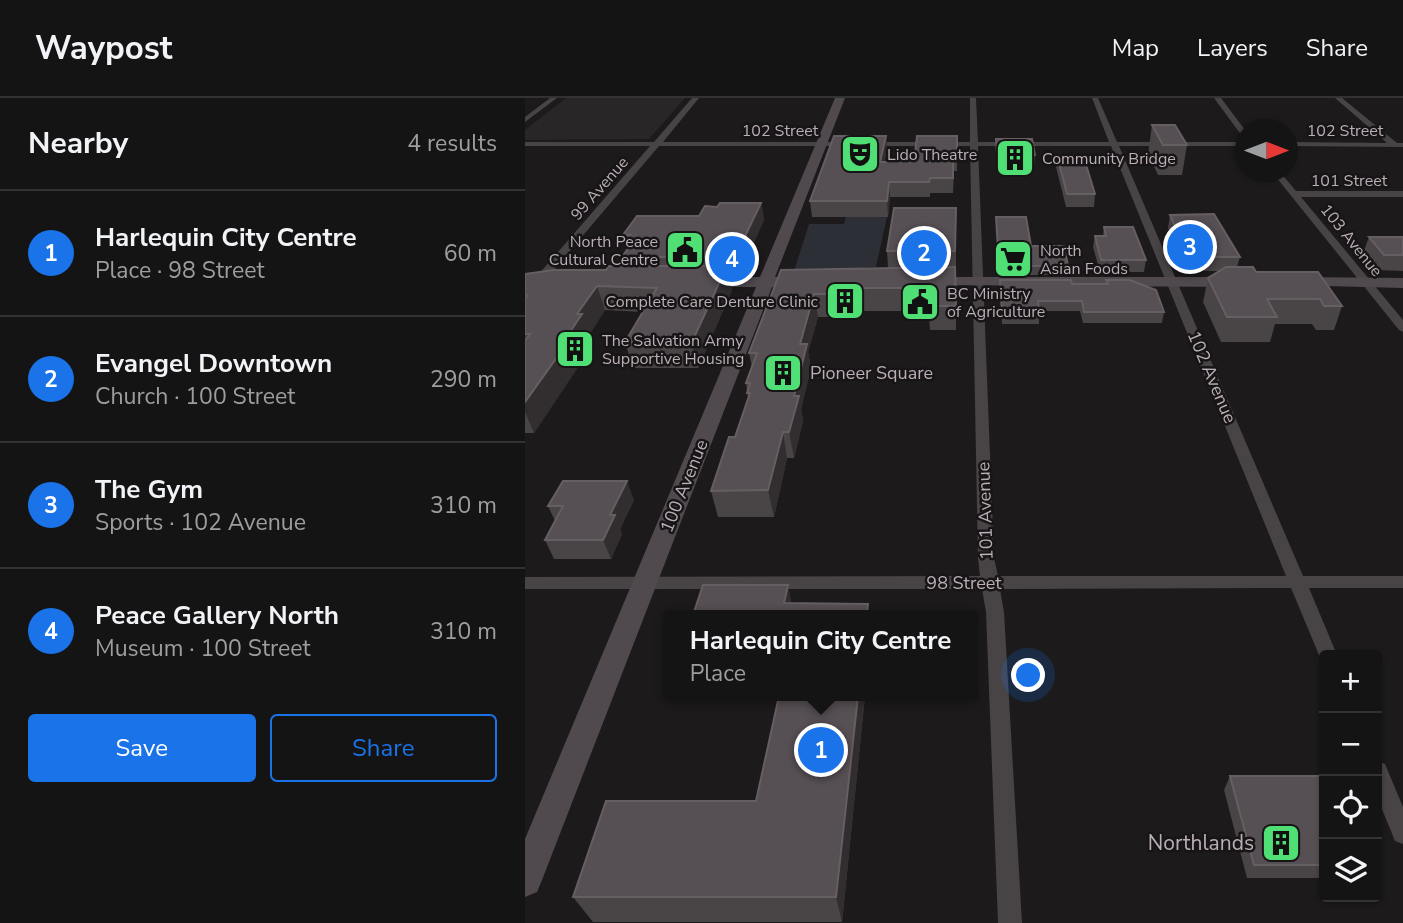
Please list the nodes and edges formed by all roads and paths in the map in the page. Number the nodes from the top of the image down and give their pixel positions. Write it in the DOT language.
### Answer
graph roads {
  1 [pos="554,98"];
  2 [pos="696,98"];
  3 [pos="840,98"];
  4 [pos="973,98"];
  5 [pos="1095,98"];
  6 [pos="1217,98"];
  7 [pos="1338,98"];
  8 [pos="525,120"];
  9 [pos="1235,121"];
  10 [pos="525,144"];
  11 [pos="657,144"];
  12 [pos="821,144"];
  13 [pos="974,144"];
  14 [pos="1115,144"];
  15 [pos="1235,144"];
  16 [pos="1298,144"];
  17 [pos="1398,145"];
  18 [pos="1403,152"];
  19 [pos="1284,182"];
  20 [pos="1294,194"];
  21 [pos="1403,194"];
  22 [pos="531,282"];
  23 [pos="565,282"];
  24 [pos="687,282"];
  25 [pos="766,282"];
  26 [pos="818,282"];
  27 [pos="910,282"];
  28 [pos="978,282"];
  29 [pos="1173,282"];
  30 [pos="1254,282"];
  31 [pos="1280,282"];
  32 [pos="1366,283"];
  33 [pos="1403,283"];
  34 [pos="525,297"];
  35 [pos="1403,328"];
  36 [pos="1297,582"];
  37 [pos="1403,582"];
  38 [pos="525,583"];
  39 [pos="645,583"];
  40 [pos="989,583"];
  41 [pos="1326,650"];
  42 [pos="1379,776"];
  43 [pos="1403,833"];
  44 [pos="526,880"];
  45 [pos="1010,923"];
  1 -- 8 [label="street"];
  2 -- 11 [label="street, 99 Avenue"];
  3 -- 12 [label="main road, 100 Avenue"];
  4 -- 13 [label="street, 101 Avenue"];
  5 -- 14 [label="street, 102 Avenue"];
  6 -- 9 [label="street"];
  7 -- 17 [label="street"];
  10 -- 11 [label="street, 102 Street"];
  11 -- 12 [label="street, 102 Street"];
  11 -- 22 [label="street, 99 Avenue"];
  12 -- 13 [label="street, 102 Street"];
  12 -- 25 [label="main road, 100 Avenue"];
  13 -- 14 [label="street, 102 Street"];
  13 -- 28 [label="street, 101 Avenue"];
  14 -- 15 [label="street, 102 Street"];
  14 -- 29 [label="street, 102 Avenue"];
  16 -- 17 [label="street, 102 Street"];
  17 -- 18 [label="street"];
  19 -- 20 [label="street, 103 Avenue"];
  20 -- 21 [label="street, 101 Street"];
  20 -- 32 [label="street, 103 Avenue"];
  22 -- 23 [label="main road"];
  22 -- 34 [label="street, 99 Avenue"];
  24 -- 25 [label="main road"];
  25 -- 26 [label="main road"];
  25 -- 39 [label="main road, 100 Avenue"];
  27 -- 28 [label="main road"];
  28 -- 29 [label="main road"];
  28 -- 40 [label="street, 101 Avenue"];
  29 -- 30 [label="main road"];
  29 -- 36 [label="street, 102 Avenue"];
  31 -- 32 [label="main road"];
  32 -- 33 [label="main road"];
  32 -- 35 [label="street, 103 Avenue"];
  36 -- 37 [label="street, 98 Street"];
  36 -- 40 [label="street, 98 Street"];
  36 -- 41 [label="street, 102 Avenue"];
  38 -- 39 [label="street, 98 Street"];
  39 -- 40 [label="street, 98 Street"];
  39 -- 44 [label="main road, 100 Avenue"];
  40 -- 45 [label="street, 101 Avenue"];
  42 -- 43 [label="street"];
}
